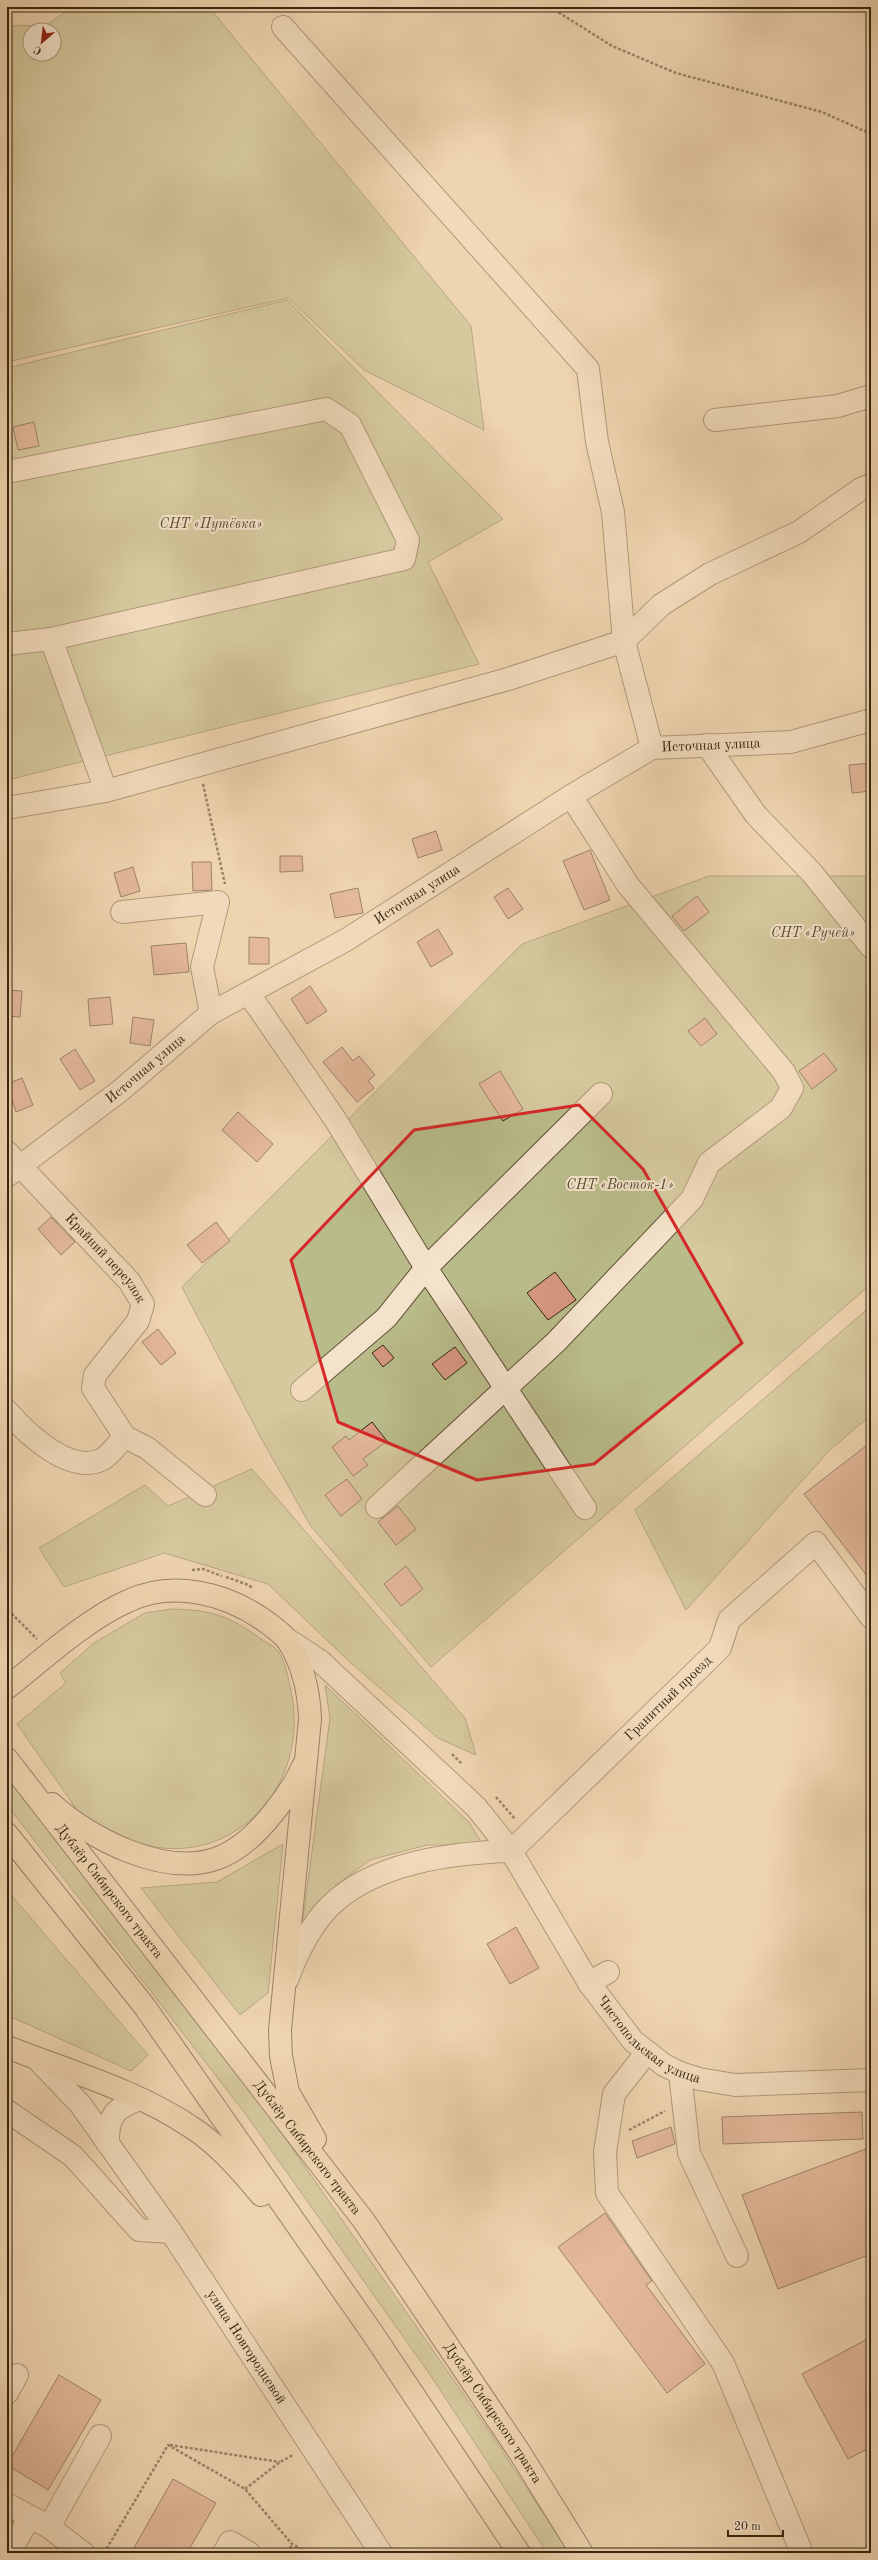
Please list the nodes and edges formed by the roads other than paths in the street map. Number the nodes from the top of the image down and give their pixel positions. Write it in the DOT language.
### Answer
graph roads {
  1 [pos="283,27"];
  2 [pos="871,396"];
  3 [pos="716,420"];
  4 [pos="7,472"];
  5 [pos="871,485"];
  6 [pos="51,639"];
  7 [pos="624,641"];
  8 [pos="7,644"];
  9 [pos="871,720"];
  10 [pos="707,745"];
  11 [pos="652,748"];
  12 [pos="106,791"];
  13 [pos="570,796"];
  14 [pos="7,808"];
  15 [pos="122,912"];
  16 [pos="871,947"];
  17 [pos="249,994"];
  18 [pos="211,1013"];
  19 [pos="600,1094"];
  20 [pos="11,1165"];
  21 [pos="426,1268"];
  22 [pos="505,1386"];
  23 [pos="302,1390"];
  24 [pos="7,1411"];
  25 [pos="125,1437"];
  26 [pos="205,1495"];
  27 [pos="377,1507"];
  28 [pos="585,1508"];
  29 [pos="871,1617"];
  30 [pos="288,1640"];
  31 [pos="7,1688"];
  32 [pos="308,1752"];
  33 [pos="7,1758"];
  34 [pos="7,1834"];
  35 [pos="511,1851"];
  36 [pos="608,1972"];
  37 [pos="589,1983"];
  38 [pos="284,1989"];
  39 [pos="7,2047"];
  40 [pos="647,2052"];
  41 [pos="36,2058"];
  42 [pos="680,2073"];
  43 [pos="871,2080"];
  44 [pos="140,2099"];
  45 [pos="7,2111"];
  46 [pos="108,2144"];
  47 [pos="364,2221"];
  48 [pos="171,2232"];
  49 [pos="737,2256"];
  50 [pos="373,2334"];
  51 [pos="100,2436"];
  52 [pos="7,2504"];
  53 [pos="30,2516"];
  54 [pos="49,2527"];
  55 [pos="8,2553"];
  56 [pos="84,2553"];
  57 [pos="224,2553"];
  58 [pos="249,2553"];
  59 [pos="381,2553"];
  60 [pos="519,2553"];
  61 [pos="582,2553"];
  62 [pos="802,2553"];
  1 -- 7 [label="street"];
  2 -- 3 [label="street"];
  4 -- 6 [label="street"];
  5 -- 7 [label="street"];
  6 -- 8 [label="street"];
  6 -- 12 [label="street"];
  7 -- 11 [label="street"];
  7 -- 12 [label="street"];
  9 -- 10 [label="street, Источная улица"];
  10 -- 11 [label="street, Источная улица"];
  10 -- 16 [label="street"];
  11 -- 13 [label="street, Источная улица"];
  12 -- 14 [label="street"];
  13 -- 17 [label="street, Источная улица"];
  13 -- 22 [label="street"];
  15 -- 18 [label="street"];
  17 -- 18 [label="street, Источная улица"];
  17 -- 21 [label="street"];
  18 -- 20 [label="street, Источная улица"];
  19 -- 21 [label="street"];
  20 -- 25 [label="street, Крайний переулок"];
  21 -- 22 [label="street"];
  21 -- 23 [label="street"];
  22 -- 27 [label="street"];
  22 -- 28 [label="street"];
  24 -- 25 [label="street"];
  25 -- 26 [label="street, Крайний переулок"];
  29 -- 35 [label="street, Гранитный проезд"];
  30 -- 31 [label="main road"];
  30 -- 32 [label="main road"];
  30 -- 35 [label="street, Чистопольская улица"];
  32 -- 33 [label="main road"];
  32 -- 38 [label="main road"];
  33 -- 47 [label="main road, Дублёр Сибирского тракта"];
  34 -- 50 [label="main road"];
  35 -- 37 [label="street, Чистопольская улица"];
  35 -- 38 [label="street"];
  36 -- 37 [label="street"];
  37 -- 40 [label="street, Чистопольская улица"];
  38 -- 47 [label="main road"];
  39 -- 41 [label="main road"];
  40 -- 42 [label="street, Чистопольская улица"];
  40 -- 62 [label="street"];
  41 -- 44 [label="main road"];
  41 -- 46 [label="street, улица Новгородцевой"];
  42 -- 43 [label="street, Чистопольская улица"];
  42 -- 49 [label="street"];
  44 -- 46 [label="street"];
  44 -- 50 [label="main road"];
  45 -- 48 [label="street"];
  46 -- 48 [label="street, улица Новгородцевой"];
  47 -- 61 [label="main road, Дублёр Сибирского тракта"];
  48 -- 59 [label="street, улица Новгородцевой"];
  50 -- 60 [label="main road"];
  51 -- 54 [label="street"];
  52 -- 53 [label="street"];
  53 -- 54 [label="street"];
  53 -- 55 [label="street"];
  54 -- 56 [label="street"];
  57 -- 58 [label="street"];
}
